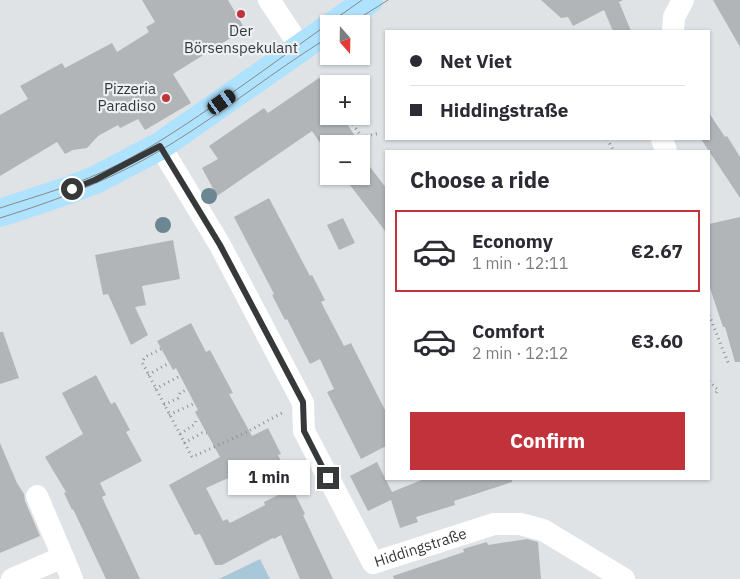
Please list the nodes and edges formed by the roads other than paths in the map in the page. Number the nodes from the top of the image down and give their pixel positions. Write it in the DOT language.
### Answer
graph roads {
  1 [pos="269,0"];
  2 [pos="369,0"];
  3 [pos="683,0"];
  4 [pos="348,15"];
  5 [pos="673,30"];
  6 [pos="320,34"];
  7 [pos="300,48"];
  8 [pos="160,146"];
  9 [pos="0,213"];
  10 [pos="37,496"];
  11 [pos="63,557"];
  12 [pos="374,571"];
  13 [pos="12,579"];
  14 [pos="72,579"];
  15 [pos="624,579"];
  1 -- 7 [label="street"];
  2 -- 4 [label="main road"];
  3 -- 5 [label="street"];
  6 -- 7 [label="main road"];
  7 -- 8 [label="main road"];
  8 -- 9 [label="main road"];
  8 -- 12 [label="street, Hiddingstraße"];
  10 -- 11 [label="street"];
  11 -- 13 [label="street"];
  11 -- 14 [label="street"];
  12 -- 15 [label="street, Hiddingstraße"];
}
